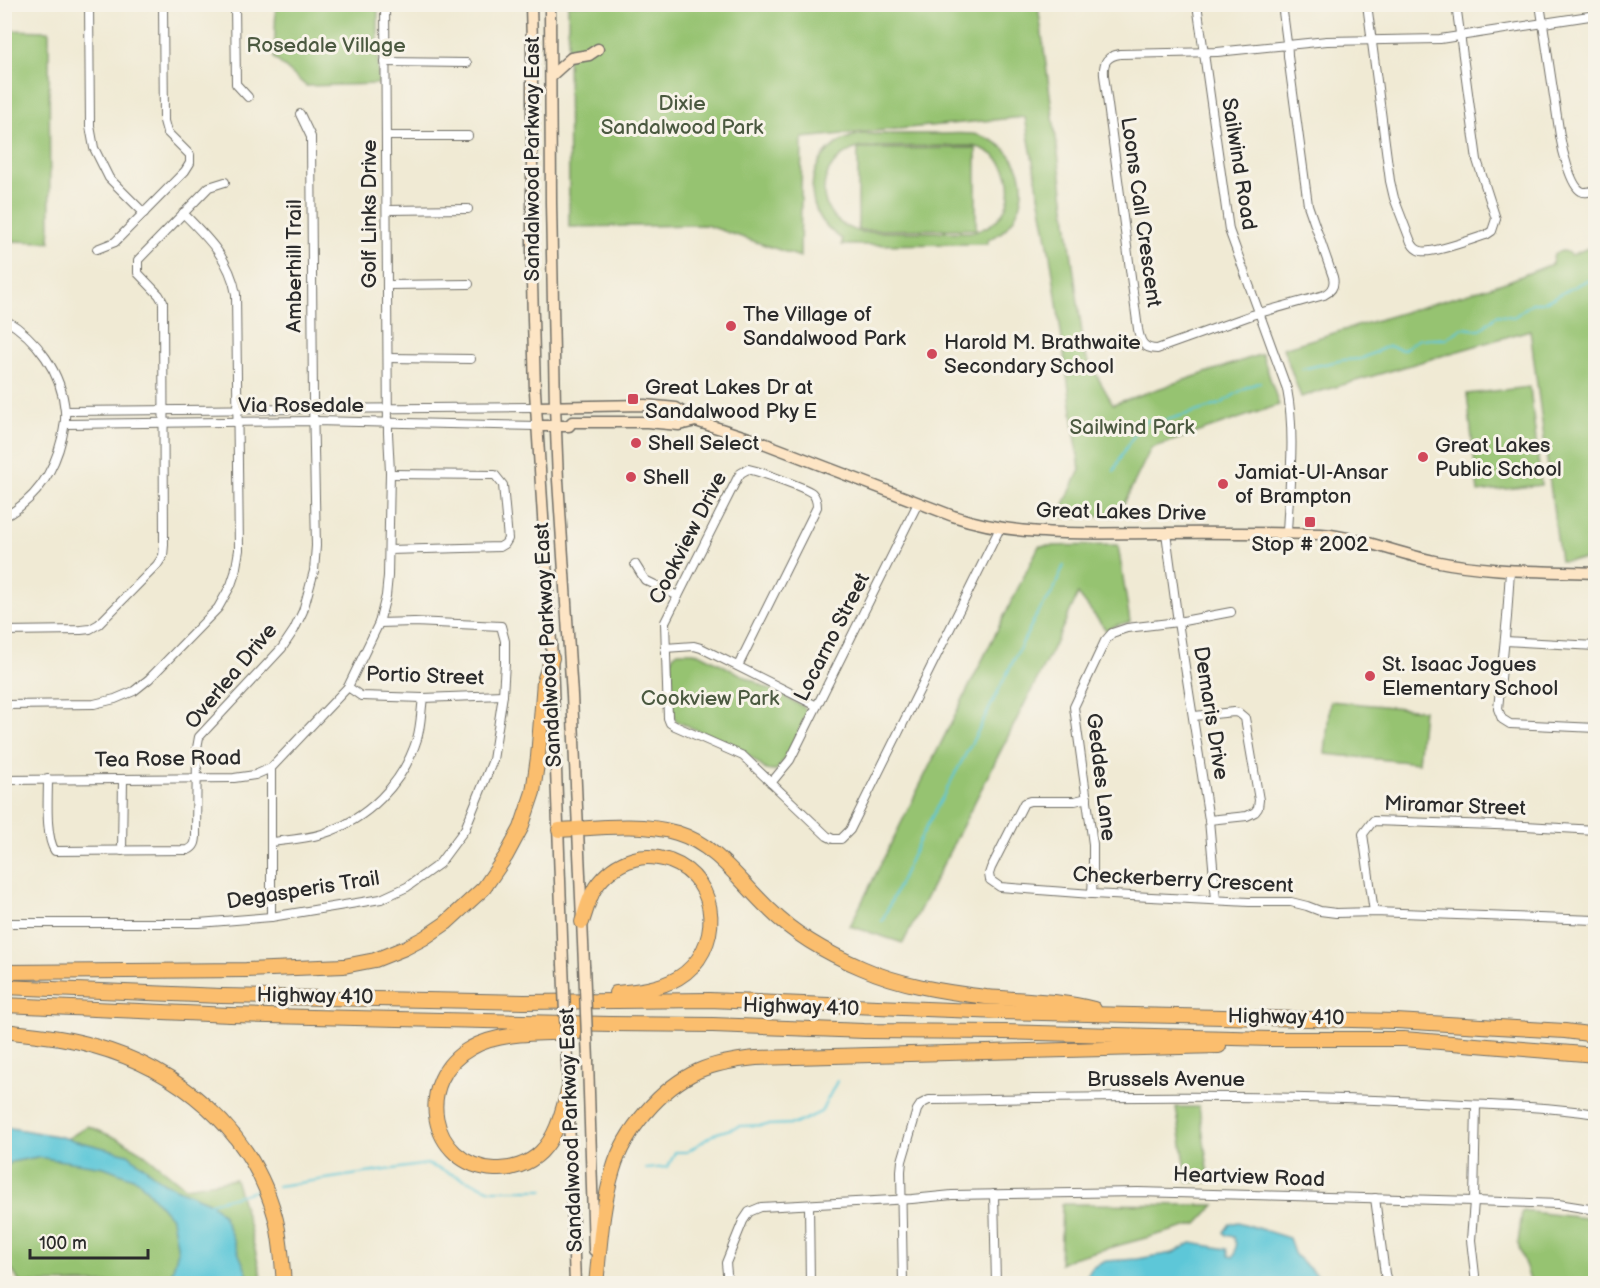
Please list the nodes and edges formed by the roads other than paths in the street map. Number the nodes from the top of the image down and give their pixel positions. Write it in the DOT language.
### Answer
graph roads {
  1 [pos="89,4"];
  2 [pos="163,4"];
  3 [pos="235,4"];
  4 [pos="385,4"];
  5 [pos="531,4"];
  6 [pos="550,4"];
  7 [pos="1197,4"];
  8 [pos="1282,4"];
  9 [pos="1367,4"];
  10 [pos="1456,4"];
  11 [pos="1540,4"];
  12 [pos="1596,15"];
  13 [pos="1543,22"];
  14 [pos="1461,36"];
  15 [pos="1371,40"];
  16 [pos="1287,44"];
  17 [pos="532,45"];
  18 [pos="550,47"];
  19 [pos="598,49"];
  20 [pos="1204,53"];
  21 [pos="386,62"];
  22 [pos="467,63"];
  23 [pos="551,76"];
  24 [pos="248,97"];
  25 [pos="300,114"];
  26 [pos="386,136"];
  27 [pos="468,136"];
  28 [pos="225,182"];
  29 [pos="1596,189"];
  30 [pos="468,209"];
  31 [pos="387,210"];
  32 [pos="144,213"];
  33 [pos="183,213"];
  34 [pos="97,249"];
  35 [pos="469,284"];
  36 [pos="387,285"];
  37 [pos="1259,313"];
  38 [pos="4,319"];
  39 [pos="388,358"];
  40 [pos="471,359"];
  41 [pos="555,406"];
  42 [pos="536,407"];
  43 [pos="388,408"];
  44 [pos="237,409"];
  45 [pos="313,410"];
  46 [pos="65,411"];
  47 [pos="164,411"];
  48 [pos="314,421"];
  49 [pos="696,421"];
  50 [pos="164,422"];
  51 [pos="237,422"];
  52 [pos="388,423"];
  53 [pos="65,424"];
  54 [pos="537,426"];
  55 [pos="555,426"];
  56 [pos="390,474"];
  57 [pos="918,502"];
  58 [pos="4,517"];
  59 [pos="1000,528"];
  60 [pos="1166,533"];
  61 [pos="1287,533"];
  62 [pos="389,550"];
  63 [pos="635,564"];
  64 [pos="1510,571"];
  65 [pos="1596,573"];
  66 [pos="678,596"];
  67 [pos="1231,612"];
  68 [pos="1178,622"];
  69 [pos="379,623"];
  70 [pos="4,631"];
  71 [pos="1505,641"];
  72 [pos="1596,646"];
  73 [pos="665,648"];
  74 [pos="552,658"];
  75 [pos="738,666"];
  76 [pos="348,687"];
  77 [pos="503,695"];
  78 [pos="423,698"];
  79 [pos="4,705"];
  80 [pos="817,706"];
  81 [pos="1194,716"];
  82 [pos="1596,728"];
  83 [pos="271,768"];
  84 [pos="196,778"];
  85 [pos="48,779"];
  86 [pos="123,779"];
  87 [pos="4,780"];
  88 [pos="771,783"];
  89 [pos="1087,798"];
  90 [pos="1209,820"];
  91 [pos="577,829"];
  92 [pos="559,830"];
  93 [pos="1596,830"];
  94 [pos="271,842"];
  95 [pos="122,851"];
  96 [pos="1092,894"];
  97 [pos="1216,900"];
  98 [pos="1374,912"];
  99 [pos="271,917"];
  100 [pos="1596,920"];
  101 [pos="582,922"];
  102 [pos="4,923"];
  103 [pos="4,972"];
  104 [pos="4,987"];
  105 [pos="524,1002"];
  106 [pos="4,1005"];
  107 [pos="1123,1015"];
  108 [pos="611,1024"];
  109 [pos="4,1031"];
  110 [pos="1596,1035"];
  111 [pos="1271,1039"];
  112 [pos="1596,1055"];
  113 [pos="568,1091"];
  114 [pos="1476,1105"];
  115 [pos="1596,1114"];
  116 [pos="994,1194"];
  117 [pos="1375,1198"];
  118 [pos="901,1199"];
  119 [pos="1474,1201"];
  120 [pos="809,1205"];
  121 [pos="1596,1210"];
  122 [pos="284,1284"];
  123 [pos="574,1284"];
  124 [pos="595,1284"];
  125 [pos="728,1284"];
  126 [pos="810,1284"];
  127 [pos="903,1284"];
  128 [pos="996,1284"];
  129 [pos="1388,1284"];
  130 [pos="1476,1284"];
  1 -- 32 [label="street"];
  2 -- 32 [label="street"];
  3 -- 24 [label="street"];
  4 -- 21 [label="street, Golf Links Drive"];
  5 -- 17 [label="main road, Sandalwood Parkway East"];
  6 -- 18 [label="main road, Sandalwood Parkway East"];
  7 -- 20 [label="street, Sailwind Road"];
  8 -- 16 [label="street"];
  9 -- 15 [label="street"];
  10 -- 14 [label="street"];
  11 -- 13 [label="street"];
  12 -- 13 [label="street"];
  13 -- 14 [label="street"];
  13 -- 29 [label="street"];
  14 -- 15 [label="street"];
  14 -- 15 [label="street"];
  15 -- 16 [label="street"];
  16 -- 20 [label="street"];
  16 -- 37 [label="street"];
  17 -- 18 [label="main road"];
  17 -- 42 [label="main road, Sandalwood Parkway East"];
  18 -- 23 [label="main road, Sandalwood Parkway East"];
  19 -- 23 [label="main road"];
  20 -- 37 [label="street, Sailwind Road"];
  20 -- 37 [label="street, Loons Call Crescent"];
  21 -- 22 [label="street"];
  21 -- 26 [label="street, Golf Links Drive"];
  23 -- 41 [label="main road, Sandalwood Parkway East"];
  25 -- 45 [label="street, Amberhill Trail"];
  26 -- 27 [label="street"];
  26 -- 31 [label="street, Golf Links Drive"];
  28 -- 33 [label="street"];
  30 -- 31 [label="street"];
  31 -- 36 [label="street, Golf Links Drive"];
  32 -- 34 [label="street"];
  33 -- 44 [label="street"];
  33 -- 47 [label="street"];
  35 -- 36 [label="street"];
  36 -- 39 [label="street, Golf Links Drive"];
  37 -- 61 [label="street, Sailwind Road"];
  38 -- 46 [label="street"];
  39 -- 40 [label="street"];
  39 -- 43 [label="street, Golf Links Drive"];
  41 -- 42 [label="main road, Great Lakes Drive"];
  41 -- 49 [label="main road, Great Lakes Drive"];
  41 -- 55 [label="main road, Sandalwood Parkway East"];
  42 -- 43 [label="street, Via Rosedale"];
  42 -- 54 [label="main road, Sandalwood Parkway East"];
  43 -- 45 [label="street, Via Rosedale"];
  43 -- 52 [label="street, Golf Links Drive"];
  44 -- 45 [label="street, Via Rosedale"];
  44 -- 47 [label="street, Via Rosedale"];
  44 -- 51 [label="street"];
  45 -- 48 [label="street, Amberhill Trail"];
  46 -- 47 [label="street, Via Rosedale"];
  46 -- 53 [label="street"];
  47 -- 50 [label="street"];
  48 -- 51 [label="street, Via Rosedale"];
  48 -- 52 [label="street, Via Rosedale"];
  48 -- 84 [label="street, Overlea Drive"];
  49 -- 55 [label="main road, Great Lakes Drive"];
  49 -- 57 [label="main road, Great Lakes Drive"];
  50 -- 51 [label="street, Via Rosedale"];
  50 -- 53 [label="street, Via Rosedale"];
  50 -- 70 [label="street"];
  51 -- 79 [label="street"];
  52 -- 54 [label="street, Via Rosedale"];
  52 -- 56 [label="street, Tea Rose Road"];
  53 -- 58 [label="street"];
  54 -- 55 [label="main road, Great Lakes Drive"];
  54 -- 74 [label="main road, Sandalwood Parkway East"];
  55 -- 91 [label="main road, Sandalwood Parkway East"];
  56 -- 62 [label="street, Tea Rose Road"];
  56 -- 62 [label="street"];
  57 -- 59 [label="main road, Great Lakes Drive"];
  57 -- 80 [label="street, Locarno Street"];
  59 -- 60 [label="main road, Great Lakes Drive"];
  59 -- 88 [label="street, Cookview Drive"];
  60 -- 61 [label="main road, Great Lakes Drive"];
  60 -- 68 [label="street, Demaris Drive"];
  61 -- 64 [label="main road, Great Lakes Drive"];
  62 -- 69 [label="street, Tea Rose Road"];
  63 -- 66 [label="street"];
  64 -- 65 [label="main road, Great Lakes Drive"];
  64 -- 71 [label="street"];
  66 -- 73 [label="street, Cookview Drive"];
  66 -- 75 [label="street, Cookview Drive"];
  67 -- 68 [label="street, Geddes Lane"];
  68 -- 81 [label="street, Demaris Drive"];
  68 -- 89 [label="street, Geddes Lane"];
  69 -- 76 [label="street, Tea Rose Road"];
  69 -- 77 [label="street, Degasperis Trail"];
  71 -- 72 [label="street"];
  71 -- 82 [label="street"];
  73 -- 75 [label="street"];
  73 -- 88 [label="street, Cookview Drive"];
  74 -- 92 [label="main road, Sandalwood Parkway East"];
  74 -- 103 [label="highway"];
  75 -- 80 [label="street"];
  76 -- 78 [label="street, Portio Street"];
  76 -- 83 [label="street, Tea Rose Road"];
  77 -- 78 [label="street, Portio Street"];
  77 -- 99 [label="street, Degasperis Trail"];
  78 -- 94 [label="street"];
  80 -- 88 [label="street, Locarno Street"];
  81 -- 90 [label="street, Demaris Drive"];
  81 -- 90 [label="street"];
  83 -- 84 [label="street, Tea Rose Road"];
  83 -- 94 [label="street"];
  84 -- 86 [label="street, Tea Rose Road"];
  84 -- 95 [label="street, Overlea Drive"];
  85 -- 86 [label="street, Tea Rose Road"];
  85 -- 87 [label="street, Tea Rose Road"];
  85 -- 95 [label="street"];
  86 -- 95 [label="street"];
  89 -- 96 [label="street, Geddes Lane"];
  89 -- 96 [label="street, Checkerberry Crescent"];
  90 -- 97 [label="street, Demaris Drive"];
  91 -- 92 [label="highway"];
  91 -- 101 [label="main road, Sandalwood Parkway East"];
  91 -- 107 [label="highway"];
  92 -- 113 [label="main road, Sandalwood Parkway East, bridge"];
  93 -- 98 [label="street, Miramar Street"];
  94 -- 99 [label="street"];
  96 -- 97 [label="street, Checkerberry Crescent"];
  97 -- 98 [label="street, Checkerberry Crescent"];
  98 -- 100 [label="street, Checkerberry Crescent"];
  99 -- 102 [label="street, Degasperis Trail"];
  101 -- 105 [label="highway"];
  101 -- 124 [label="main road, Sandalwood Parkway East, bridge"];
  104 -- 105 [label="highway, Highway 410"];
  105 -- 107 [label="highway, Highway 410"];
  106 -- 108 [label="highway, Highway 410"];
  107 -- 110 [label="highway, Highway 410"];
  108 -- 111 [label="highway, Highway 410"];
  108 -- 113 [label="highway"];
  109 -- 122 [label="highway"];
  111 -- 112 [label="highway, Highway 410"];
  111 -- 124 [label="highway"];
  113 -- 123 [label="main road, Sandalwood Parkway East"];
  114 -- 115 [label="street, Brussels Avenue"];
  114 -- 118 [label="street, Brussels Avenue"];
  114 -- 119 [label="street"];
  116 -- 117 [label="street, Heartview Road"];
  116 -- 118 [label="street, Heartview Road"];
  116 -- 128 [label="street"];
  117 -- 119 [label="street, Heartview Road"];
  117 -- 129 [label="street"];
  118 -- 120 [label="street, Heartview Road"];
  118 -- 127 [label="street, Brussels Avenue"];
  119 -- 121 [label="street, Heartview Road"];
  119 -- 130 [label="street"];
  120 -- 125 [label="street, Heartview Road"];
  120 -- 126 [label="street"];
}
